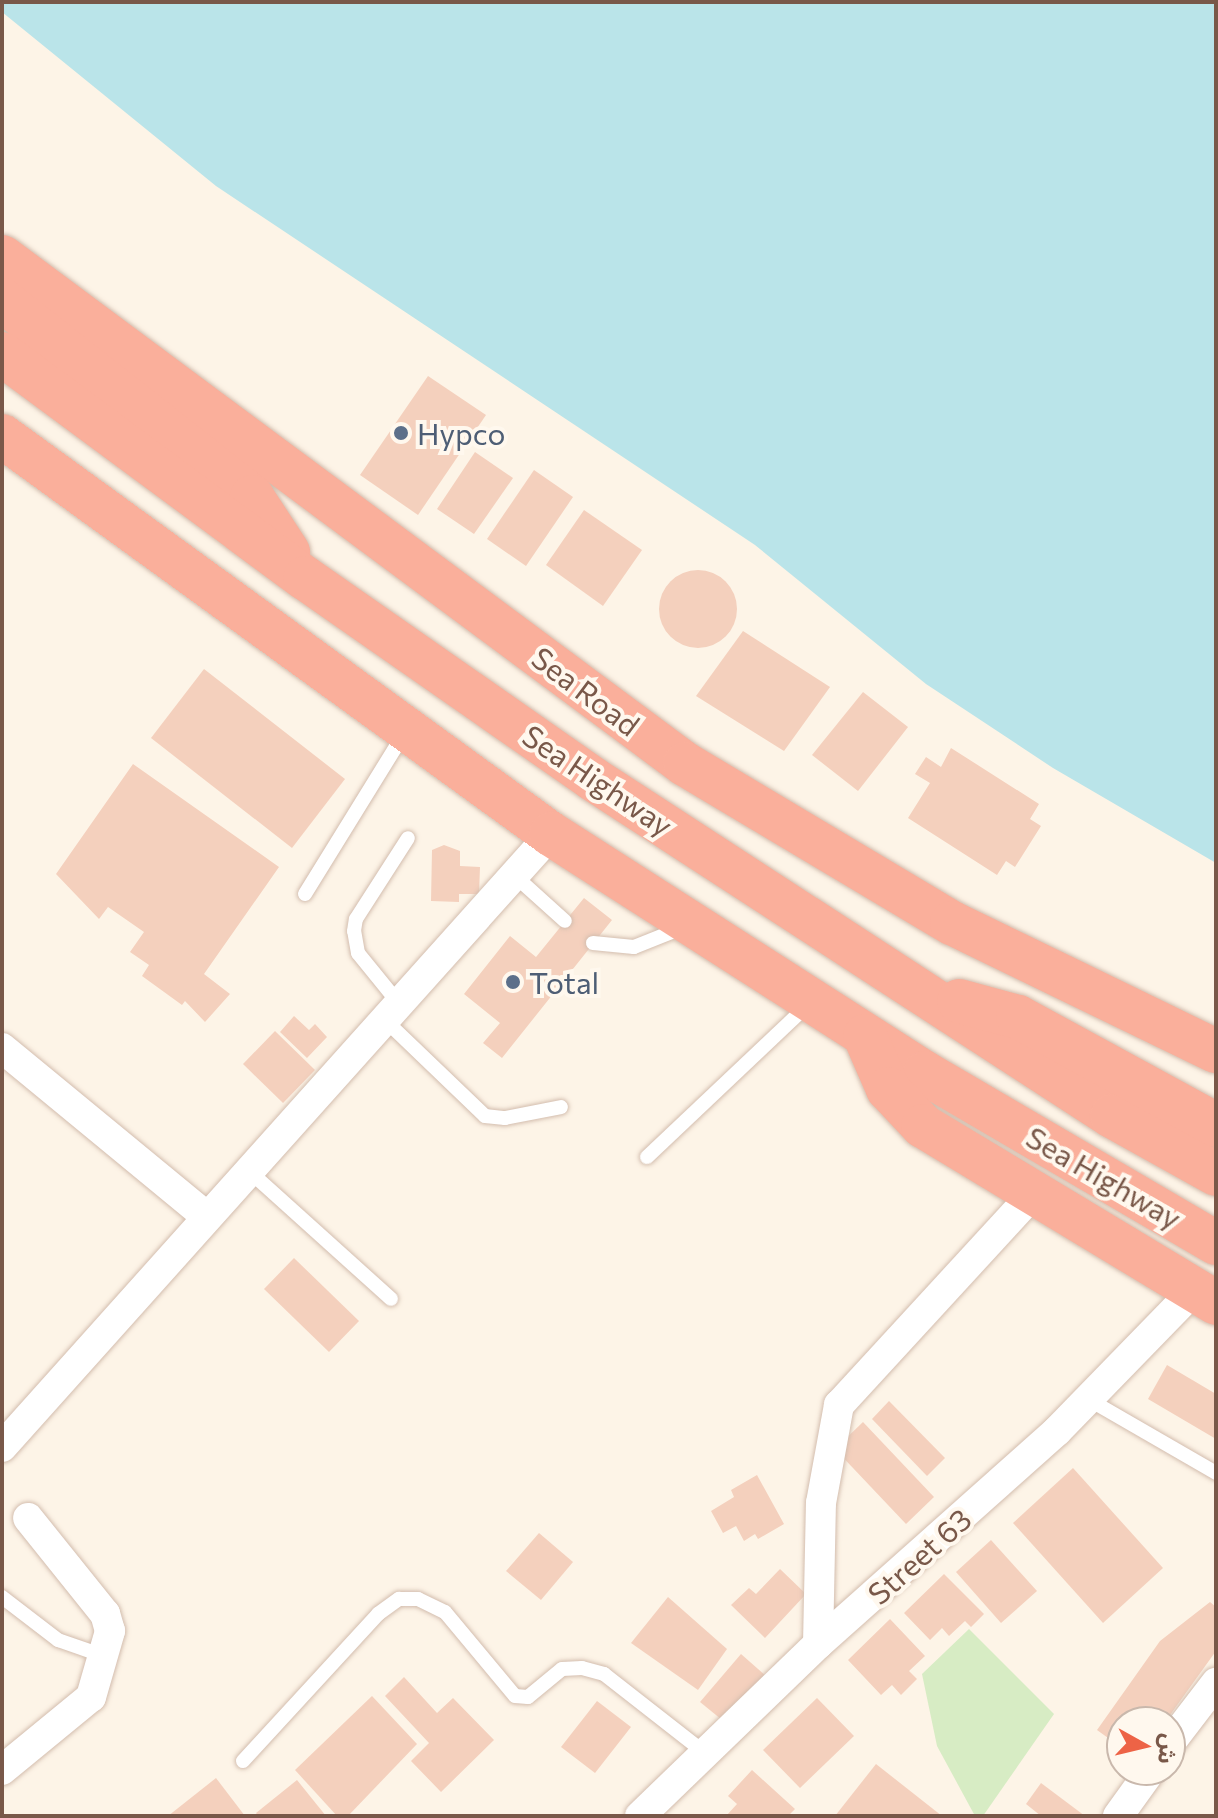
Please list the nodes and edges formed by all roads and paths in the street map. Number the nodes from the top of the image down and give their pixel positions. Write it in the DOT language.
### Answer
graph roads {
  1 [pos="2,257"];
  2 [pos="2,300"];
  3 [pos="2,354"];
  4 [pos="2,436"];
  5 [pos="305,578"];
  6 [pos="407,730"];
  7 [pos="551,834"];
  8 [pos="408,838"];
  9 [pos="515,876"];
  10 [pos="305,894"];
  11 [pos="565,921"];
  12 [pos="691,924"];
  13 [pos="593,943"];
  14 [pos="922,991"];
  15 [pos="812,1001"];
  16 [pos="393,1014"];
  17 [pos="865,1036"];
  18 [pos="2,1048"];
  19 [pos="1216,1051"];
  20 [pos="561,1107"];
  21 [pos="1216,1125"];
  22 [pos="647,1157"];
  23 [pos="249,1171"];
  24 [pos="1216,1174"];
  25 [pos="1032,1195"];
  26 [pos="206,1216"];
  27 [pos="1216,1243"];
  28 [pos="1205,1297"];
  29 [pos="391,1299"];
  30 [pos="1088,1399"];
  31 [pos="2,1447"];
  32 [pos="1216,1473"];
  33 [pos="28,1518"];
  34 [pos="2,1597"];
  35 [pos="818,1644"];
  36 [pos="107,1657"];
  37 [pos="1215,1685"];
  38 [pos="1186,1722"];
  39 [pos="704,1752"];
  40 [pos="243,1761"];
  41 [pos="2,1770"];
  42 [pos="1140,1786"];
  43 [pos="640,1816"];
  44 [pos="1118,1816"];
  1 -- 19 [label="highway, Sea Road"];
  2 -- 5 [label="highway"];
  3 -- 5 [label="highway, Sea Highway"];
  4 -- 6 [label="highway, Sea Highway"];
  5 -- 14 [label="highway, Sea Highway"];
  6 -- 7 [label="highway, Sea Highway"];
  6 -- 10 [label="lane"];
  7 -- 9 [label="street"];
  7 -- 12 [label="highway, Sea Highway"];
  8 -- 16 [label="lane"];
  9 -- 11 [label="lane"];
  9 -- 16 [label="street"];
  12 -- 13 [label="lane"];
  12 -- 15 [label="highway, Sea Highway"];
  14 -- 21 [label="highway"];
  14 -- 24 [label="highway, Sea Highway"];
  15 -- 17 [label="highway, Sea Highway"];
  15 -- 22 [label="lane"];
  16 -- 20 [label="lane"];
  16 -- 23 [label="street"];
  17 -- 25 [label="highway"];
  17 -- 27 [label="highway, Sea Highway"];
  18 -- 26 [label="street"];
  23 -- 26 [label="street"];
  23 -- 29 [label="lane"];
  25 -- 28 [label="highway"];
  25 -- 35 [label="street"];
  26 -- 31 [label="street"];
  28 -- 30 [label="street, Street 63"];
  30 -- 32 [label="lane"];
  30 -- 35 [label="street, Street 63"];
  33 -- 36 [label="street"];
  34 -- 36 [label="lane"];
  35 -- 39 [label="street, Street 63"];
  36 -- 41 [label="street"];
  37 -- 38 [label="street"];
  39 -- 40 [label="lane"];
  39 -- 43 [label="street, Street 63"];
  42 -- 44 [label="street"];
}
